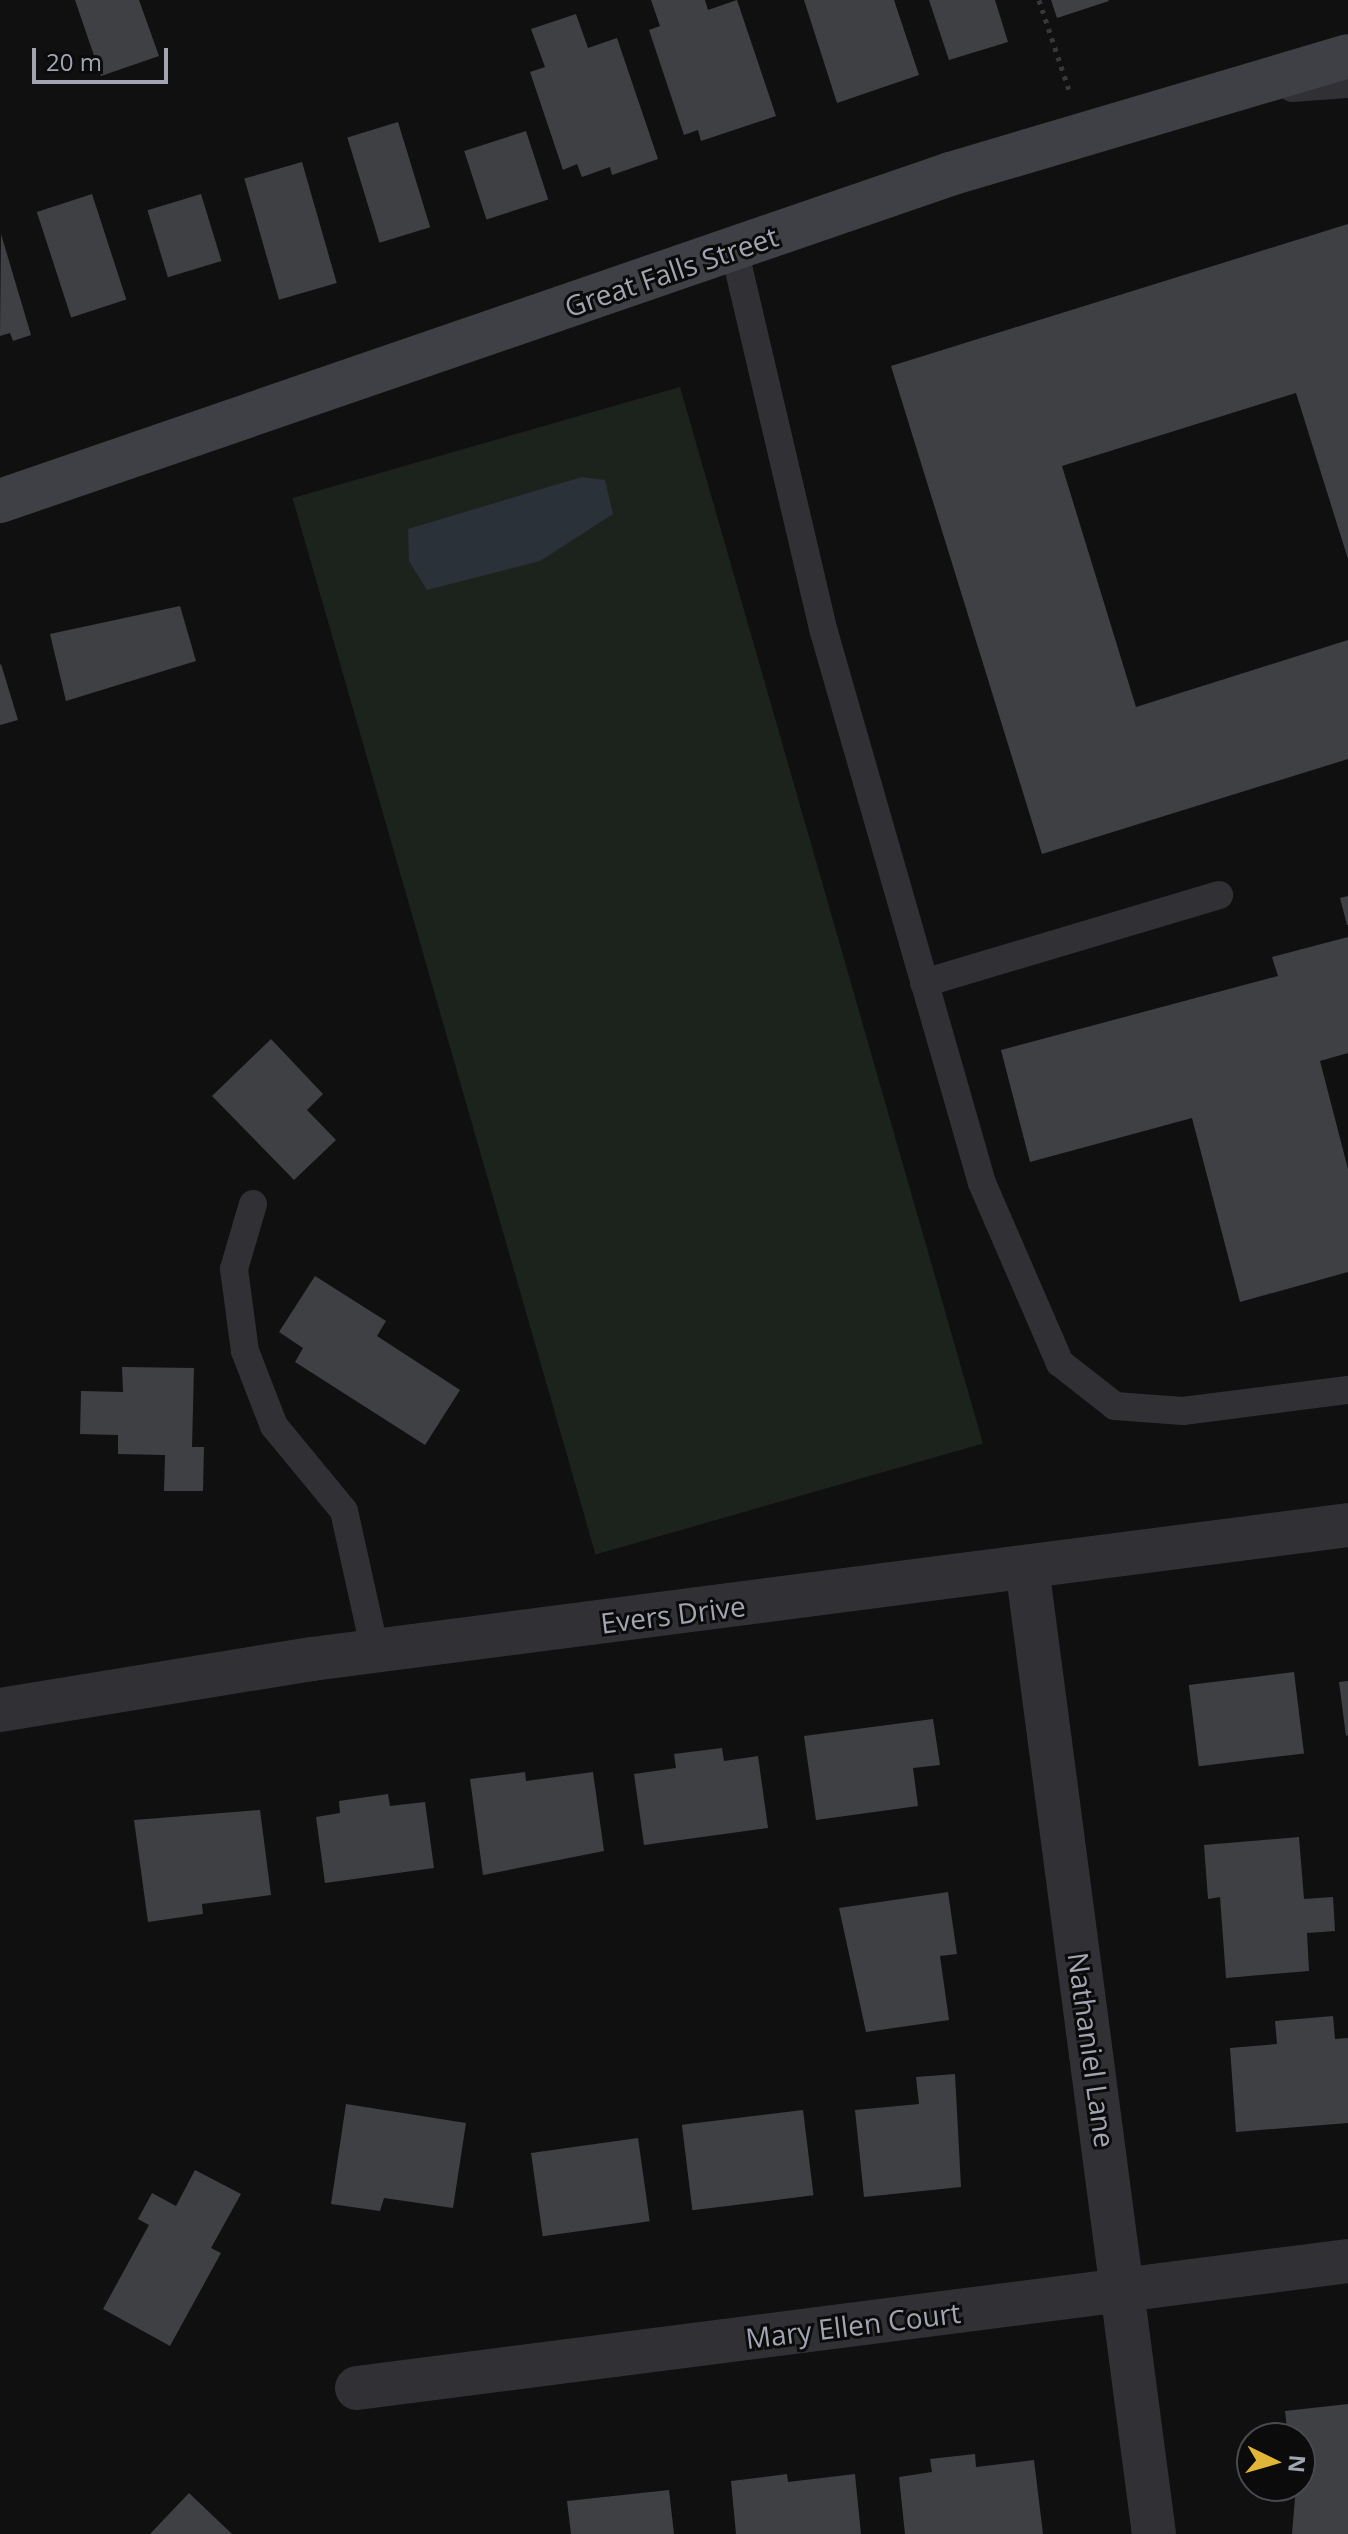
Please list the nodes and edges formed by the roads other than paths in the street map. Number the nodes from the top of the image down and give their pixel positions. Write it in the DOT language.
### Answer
graph roads {
  1 [pos="1348,56"];
  2 [pos="1348,84"];
  3 [pos="1227,96"];
  4 [pos="734,249"];
  5 [pos="0,501"];
  6 [pos="1219,895"];
  7 [pos="924,983"];
  8 [pos="253,1204"];
  9 [pos="1348,1390"];
  10 [pos="1348,1525"];
  11 [pos="1027,1567"];
  12 [pos="375,1651"];
  13 [pos="0,1710"];
  14 [pos="1348,2261"];
  15 [pos="1124,2290"];
  16 [pos="357,2388"];
  17 [pos="1154,2534"];
  1 -- 3 [label="main road, Great Falls Street"];
  2 -- 3 [label="lane"];
  3 -- 4 [label="main road, Great Falls Street"];
  4 -- 5 [label="main road, Great Falls Street"];
  4 -- 7 [label="lane"];
  6 -- 7 [label="lane"];
  7 -- 9 [label="lane"];
  8 -- 12 [label="lane"];
  10 -- 11 [label="street, Evers Drive"];
  11 -- 12 [label="street, Evers Drive"];
  11 -- 15 [label="street, Nathaniel Lane"];
  12 -- 13 [label="street, Evers Drive"];
  14 -- 15 [label="street, Mary Ellen Court"];
  15 -- 16 [label="street, Mary Ellen Court"];
  15 -- 17 [label="street, Nathaniel Lane"];
}
